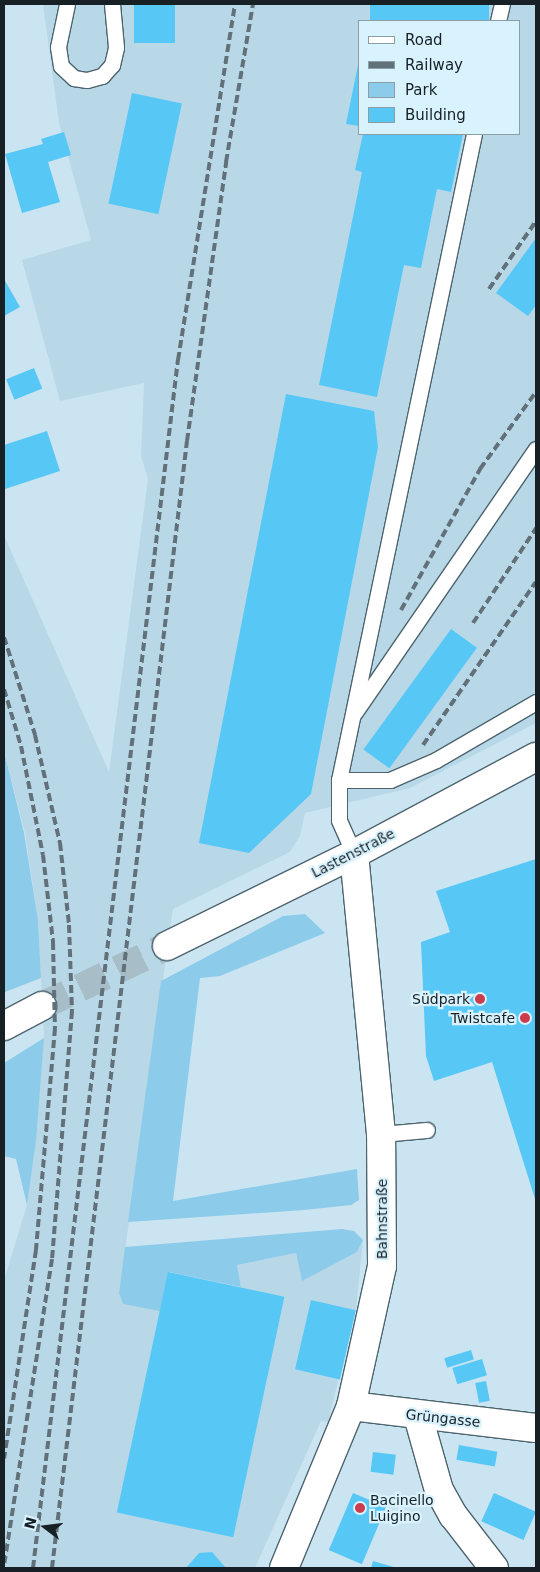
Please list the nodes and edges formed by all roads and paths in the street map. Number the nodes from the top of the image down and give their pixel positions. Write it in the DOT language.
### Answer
graph roads {
  1 [pos="67,4"];
  2 [pos="112,4"];
  3 [pos="502,4"];
  4 [pos="498,20"];
  5 [pos="474,135"];
  6 [pos="536,449"];
  7 [pos="536,702"];
  8 [pos="351,718"];
  9 [pos="536,757"];
  10 [pos="338,780"];
  11 [pos="354,854"];
  12 [pos="167,946"];
  13 [pos="42,1006"];
  14 [pos="4,1026"];
  15 [pos="426,1130"];
  16 [pos="381,1134"];
  17 [pos="351,1406"];
  18 [pos="418,1416"];
  19 [pos="536,1428"];
  20 [pos="284,1568"];
  21 [pos="494,1568"];
  1 -- 2 [label="lane"];
  3 -- 4 [label="lane"];
  5 -- 8 [label="lane"];
  6 -- 8 [label="lane"];
  7 -- 10 [label="lane"];
  8 -- 10 [label="lane"];
  9 -- 11 [label="street, Lastenstraße"];
  10 -- 11 [label="lane"];
  11 -- 12 [label="street, Lastenstraße"];
  11 -- 16 [label="street, Bahnstraße"];
  13 -- 14 [label="street"];
  15 -- 16 [label="lane"];
  16 -- 17 [label="street, Bahnstraße"];
  17 -- 18 [label="street, Grüngasse"];
  17 -- 20 [label="street, Bahnstraße"];
  18 -- 19 [label="street, Grüngasse"];
  18 -- 21 [label="street"];
}
